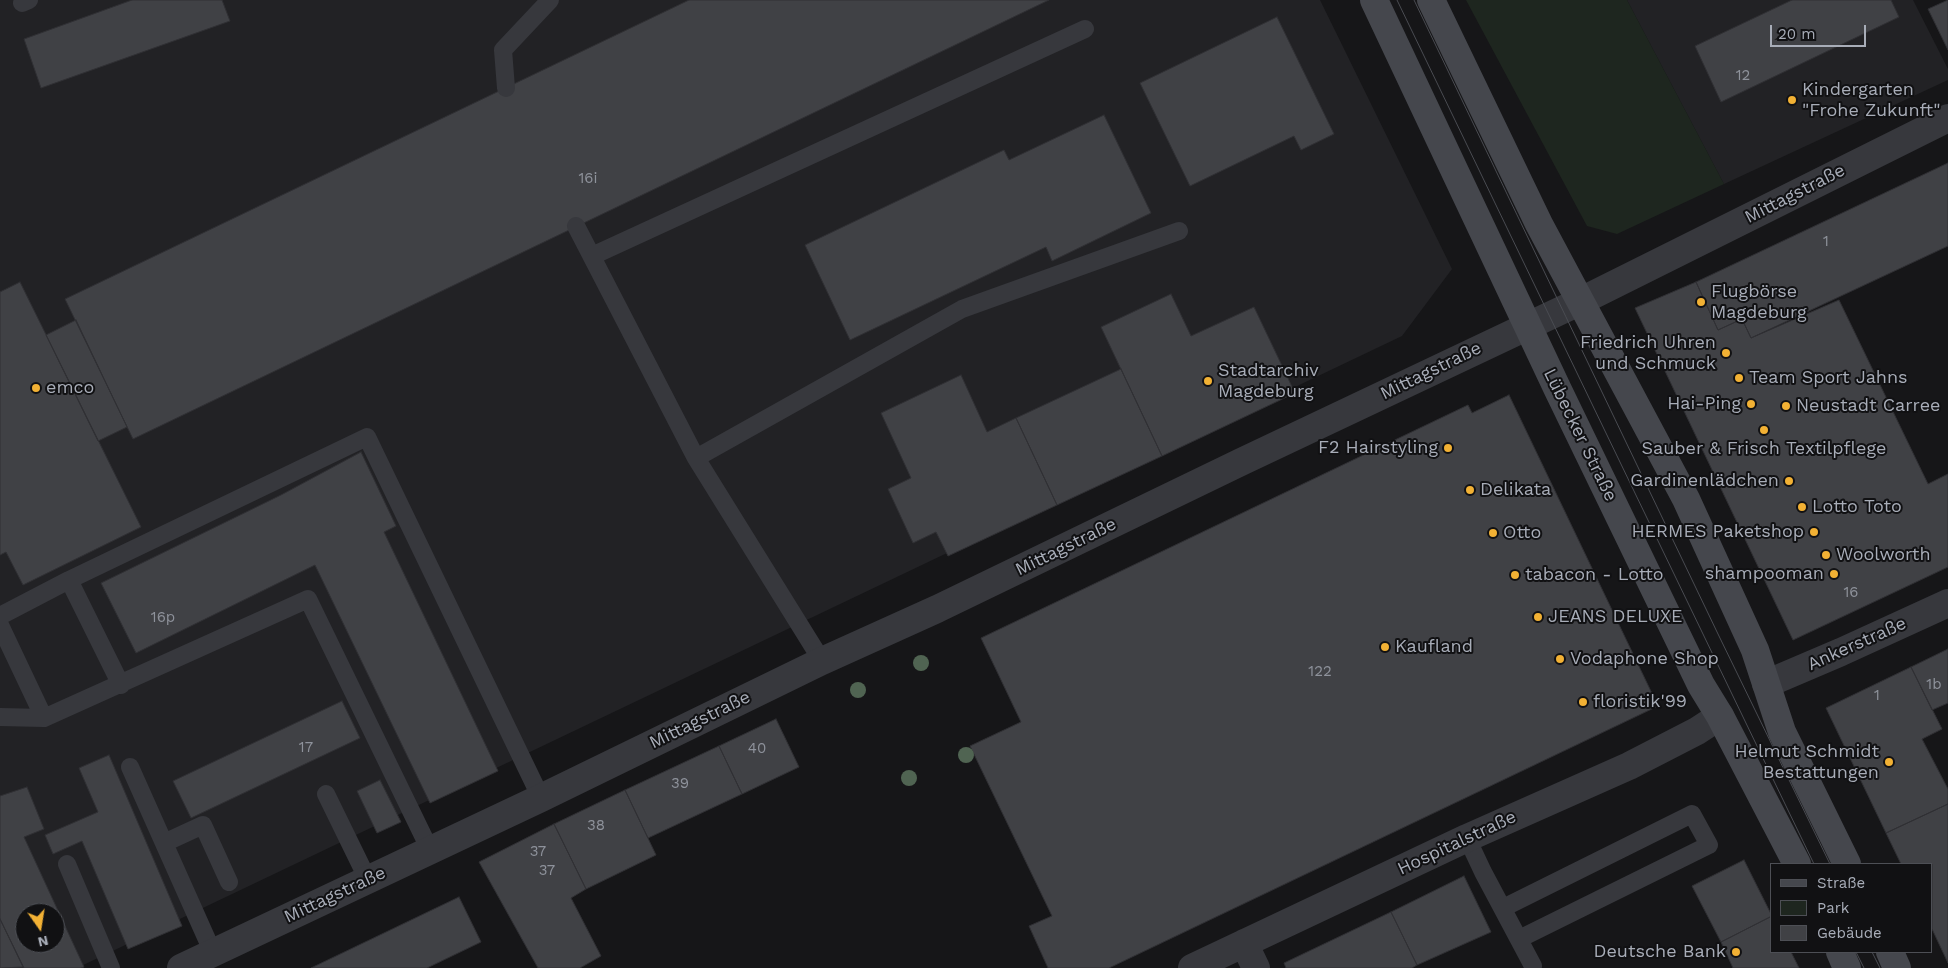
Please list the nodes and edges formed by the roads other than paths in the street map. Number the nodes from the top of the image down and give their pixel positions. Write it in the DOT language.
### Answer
graph roads {
  1 [pos="550,0"];
  2 [pos="1374,0"];
  3 [pos="1431,0"];
  4 [pos="1085,29"];
  5 [pos="506,88"];
  6 [pos="1948,118"];
  7 [pos="576,226"];
  8 [pos="1179,231"];
  9 [pos="592,256"];
  10 [pos="1581,300"];
  11 [pos="1528,326"];
  12 [pos="696,458"];
  13 [pos="69,580"];
  14 [pos="1948,603"];
  15 [pos="0,616"];
  16 [pos="0,625"];
  17 [pos="822,661"];
  18 [pos="121,684"];
  19 [pos="1766,684"];
  20 [pos="1720,716"];
  21 [pos="0,717"];
  22 [pos="44,718"];
  23 [pos="130,768"];
  24 [pos="326,794"];
  25 [pos="541,798"];
  26 [pos="1467,838"];
  27 [pos="164,843"];
  28 [pos="430,850"];
  29 [pos="1796,863"];
  30 [pos="1847,863"];
  31 [pos="67,864"];
  32 [pos="368,880"];
  33 [pos="229,882"];
  34 [pos="1503,908"];
  35 [pos="1519,939"];
  36 [pos="1244,943"];
  37 [pos="213,953"];
  38 [pos="1840,953"];
  39 [pos="1890,953"];
  40 [pos="1533,966"];
  41 [pos="111,968"];
  42 [pos="181,968"];
  43 [pos="1192,968"];
  44 [pos="1256,968"];
  45 [pos="1847,968"];
  46 [pos="1897,968"];
  1 -- 5 [label="lane"];
  2 -- 11 [label="main road, Lübecker Straße"];
  3 -- 10 [label="main road"];
  4 -- 9 [label="lane"];
  6 -- 10 [label="street, Mittagstraße"];
  7 -- 9 [label="lane"];
  8 -- 12 [label="lane"];
  9 -- 12 [label="lane"];
  10 -- 11 [label="street, Mittagstraße"];
  10 -- 19 [label="main road"];
  11 -- 17 [label="street, Mittagstraße"];
  11 -- 20 [label="main road, Lübecker Straße"];
  12 -- 17 [label="lane"];
  13 -- 15 [label="lane"];
  13 -- 18 [label="lane"];
  13 -- 25 [label="lane"];
  14 -- 19 [label="street, Ankerstraße"];
  16 -- 22 [label="lane"];
  17 -- 25 [label="street, Mittagstraße"];
  18 -- 22 [label="lane"];
  18 -- 28 [label="lane"];
  19 -- 30 [label="main road"];
  20 -- 26 [label="street, Hospitalstraße"];
  20 -- 29 [label="main road, Lübecker Straße"];
  21 -- 22 [label="lane"];
  23 -- 27 [label="lane"];
  24 -- 32 [label="lane"];
  25 -- 28 [label="street, Mittagstraße"];
  26 -- 34 [label="lane"];
  26 -- 36 [label="street, Hospitalstraße"];
  27 -- 33 [label="lane"];
  27 -- 37 [label="lane"];
  28 -- 32 [label="street, Mittagstraße"];
  31 -- 41 [label="lane"];
  32 -- 37 [label="street, Mittagstraße"];
  34 -- 35 [label="lane"];
  34 -- 35 [label="lane"];
  35 -- 40 [label="lane"];
  36 -- 43 [label="street, Hospitalstraße"];
  36 -- 44 [label="street"];
  37 -- 42 [label="street, Mittagstraße"];
  38 -- 45 [label="main road"];
  39 -- 46 [label="main road"];
}
